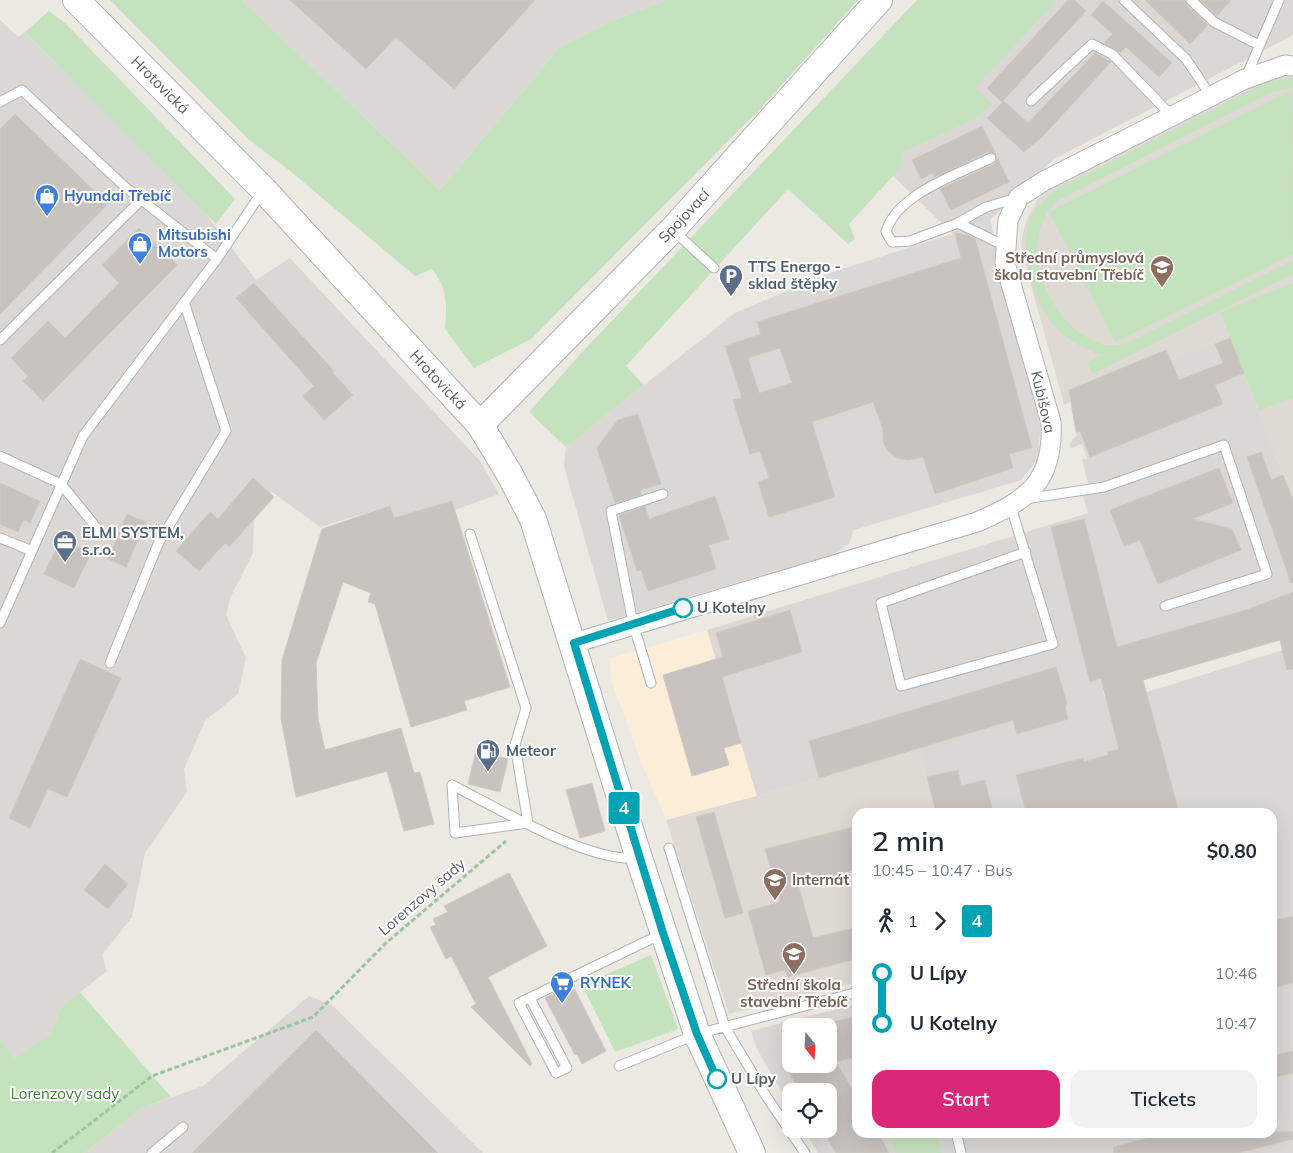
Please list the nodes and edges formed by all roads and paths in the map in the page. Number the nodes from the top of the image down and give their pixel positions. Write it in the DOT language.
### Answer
graph roads {
  1 [pos="76,0"];
  2 [pos="879,0"];
  3 [pos="1124,0"];
  4 [pos="1192,0"];
  5 [pos="1277,0"];
  6 [pos="1259,45"];
  7 [pos="1293,66"];
  8 [pos="1245,79"];
  9 [pos="1211,96"];
  10 [pos="1031,101"];
  11 [pos="0,102"];
  12 [pos="1171,115"];
  13 [pos="991,158"];
  14 [pos="263,189"];
  15 [pos="1019,197"];
  16 [pos="141,200"];
  17 [pos="958,223"];
  18 [pos="673,229"];
  19 [pos="1005,246"];
  20 [pos="217,260"];
  21 [pos="714,268"];
  22 [pos="184,302"];
  23 [pos="0,340"];
  24 [pos="480,425"];
  25 [pos="0,456"];
  26 [pos="62,484"];
  27 [pos="663,494"];
  28 [pos="1017,503"];
  29 [pos="101,533"];
  30 [pos="470,534"];
  31 [pos="0,538"];
  32 [pos="32,551"];
  33 [pos="1026,552"];
  34 [pos="1165,606"];
  35 [pos="0,623"];
  36 [pos="633,623"];
  37 [pos="574,643"];
  38 [pos="110,663"];
  39 [pos="651,683"];
  40 [pos="528,823"];
  41 [pos="669,848"];
  42 [pos="639,858"];
  43 [pos="663,933"];
  44 [pos="852,994"];
  45 [pos="725,1027"];
  46 [pos="697,1034"];
  47 [pos="620,1066"];
  48 [pos="567,1068"];
  49 [pos="183,1127"];
  50 [pos="958,1138"];
  51 [pos="52,1153"];
  52 [pos="152,1153"];
  53 [pos="752,1153"];
  54 [pos="805,1153"];
  55 [pos="962,1153"];
  1 -- 14 [label="main road, Hrotovická"];
  2 -- 18 [label="main road, Spojovací"];
  3 -- 9 [label="lane"];
  4 -- 6 [label="lane"];
  5 -- 6 [label="lane"];
  6 -- 8 [label="lane"];
  7 -- 8 [label="street"];
  8 -- 9 [label="street"];
  9 -- 12 [label="street"];
  10 -- 12 [label="lane"];
  11 -- 16 [label="lane"];
  12 -- 15 [label="street"];
  13 -- 17 [label="lane"];
  14 -- 20 [label="lane"];
  14 -- 24 [label="main road, Hrotovická"];
  15 -- 17 [label="lane"];
  15 -- 19 [label="street, Kubišova"];
  16 -- 20 [label="lane"];
  16 -- 23 [label="lane"];
  17 -- 19 [label="lane"];
  18 -- 21 [label="lane"];
  18 -- 24 [label="main road, Spojovací"];
  19 -- 28 [label="street, Kubišova"];
  20 -- 22 [label="lane"];
  22 -- 26 [label="lane"];
  22 -- 38 [label="lane"];
  24 -- 37 [label="main road, Hrotovická"];
  25 -- 26 [label="lane"];
  26 -- 29 [label="lane"];
  26 -- 32 [label="lane"];
  27 -- 36 [label="lane"];
  28 -- 33 [label="lane"];
  28 -- 34 [label="lane"];
  28 -- 36 [label="street, Kubišova"];
  30 -- 40 [label="lane"];
  31 -- 32 [label="lane"];
  32 -- 35 [label="lane"];
  33 -- 33 [label="lane"];
  36 -- 37 [label="street, Kubišova"];
  36 -- 39 [label="lane"];
  37 -- 42 [label="main road, Hrotovická"];
  40 -- 40 [label="lane"];
  40 -- 42 [label="lane"];
  40 -- 51 [label="path, Lorenzovy sady"];
  41 -- 45 [label="lane"];
  42 -- 43 [label="main road, Hrotovická"];
  43 -- 46 [label="main road, Hrotovická"];
  43 -- 48 [label="lane"];
  44 -- 45 [label="lane"];
  45 -- 46 [label="lane"];
  45 -- 54 [label="lane"];
  46 -- 47 [label="lane"];
  46 -- 53 [label="main road, Hrotovická"];
  49 -- 52 [label="lane"];
  50 -- 55 [label="lane"];
}
